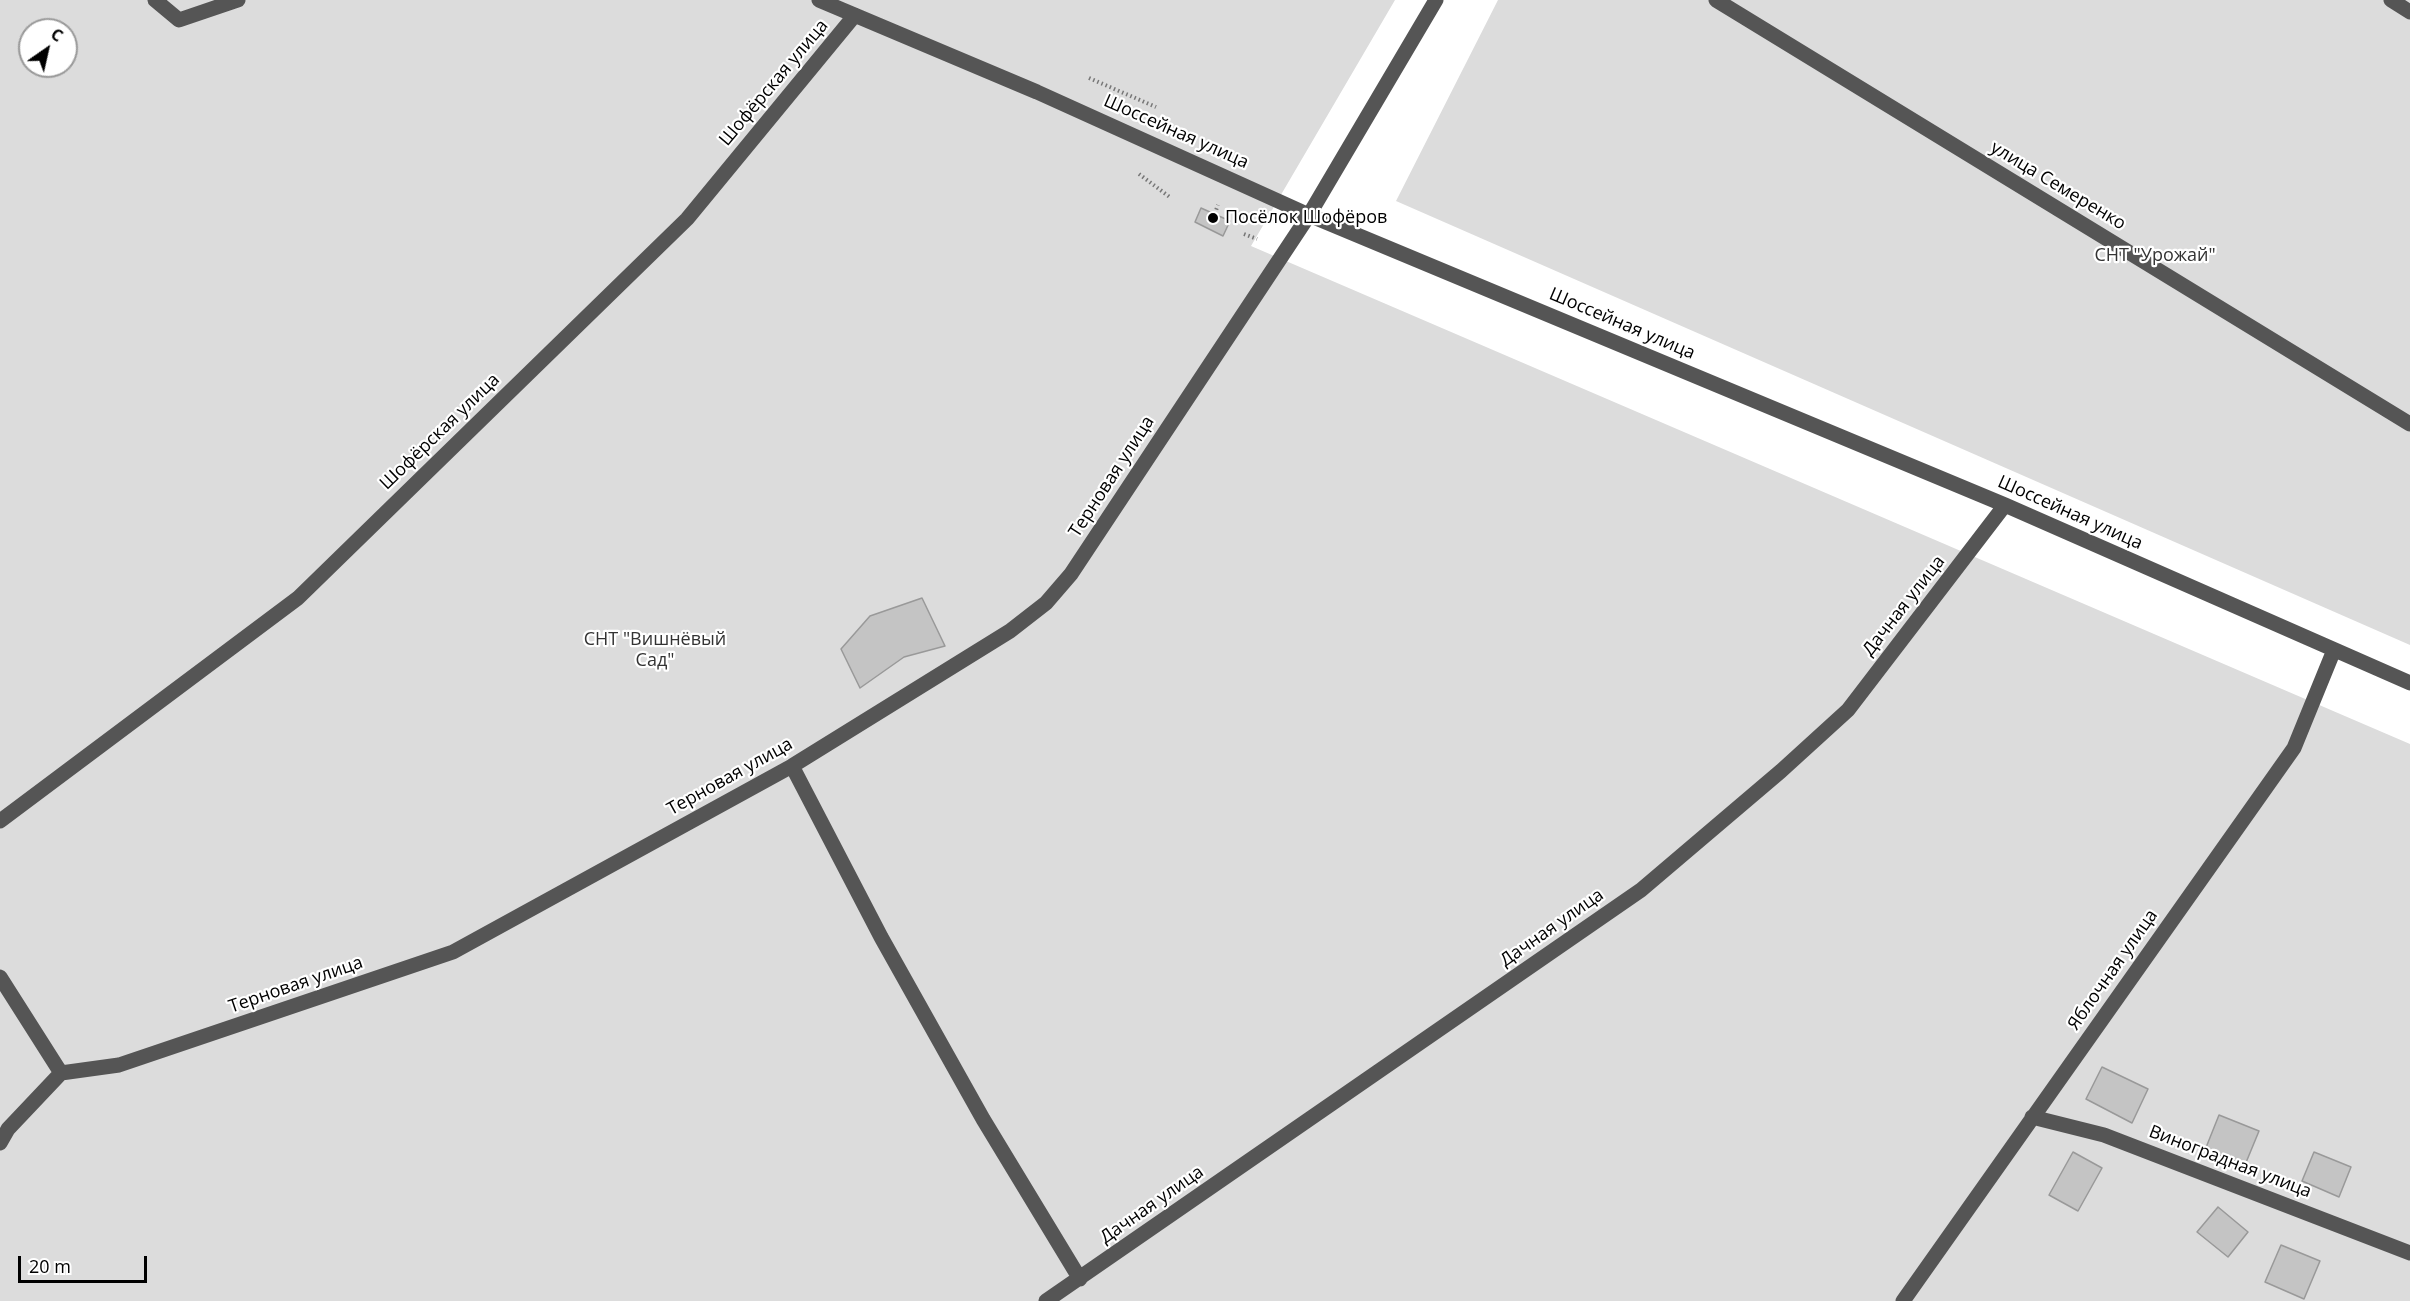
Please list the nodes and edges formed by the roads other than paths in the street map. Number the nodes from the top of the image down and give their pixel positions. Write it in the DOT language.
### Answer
graph roads {
  1 [pos="155,0"];
  2 [pos="238,0"];
  3 [pos="819,0"];
  4 [pos="1436,0"];
  5 [pos="1716,0"];
  6 [pos="2391,0"];
  7 [pos="2410,12"];
  8 [pos="855,15"];
  9 [pos="1309,214"];
  10 [pos="2410,424"];
  11 [pos="2005,505"];
  12 [pos="2334,651"];
  13 [pos="2410,683"];
  14 [pos="792,766"];
  15 [pos="0,821"];
  16 [pos="0,977"];
  17 [pos="62,1073"];
  18 [pos="2032,1117"];
  19 [pos="0,1143"];
  20 [pos="2410,1253"];
  21 [pos="1080,1279"];
  22 [pos="1046,1301"];
  23 [pos="1903,1301"];
  1 -- 2 [label="street"];
  3 -- 8 [label="street, Шоссейная улица"];
  4 -- 9 [label="street, Терновая улица"];
  5 -- 10 [label="street, улица Семеренко"];
  6 -- 7 [label="street"];
  8 -- 9 [label="street, Шоссейная улица"];
  8 -- 15 [label="street, Шофёрская улица"];
  9 -- 11 [label="street, Шоссейная улица"];
  9 -- 14 [label="street, Терновая улица"];
  11 -- 12 [label="street, Шоссейная улица"];
  11 -- 21 [label="street, Дачная улица"];
  12 -- 13 [label="street, Шоссейная улица"];
  12 -- 18 [label="street, Яблочная улица"];
  14 -- 17 [label="street, Терновая улица"];
  14 -- 21 [label="street"];
  16 -- 17 [label="street"];
  17 -- 19 [label="street"];
  18 -- 20 [label="street, Виноградная улица"];
  18 -- 23 [label="street, Яблочная улица"];
  21 -- 22 [label="street, Дачная улица"];
}
